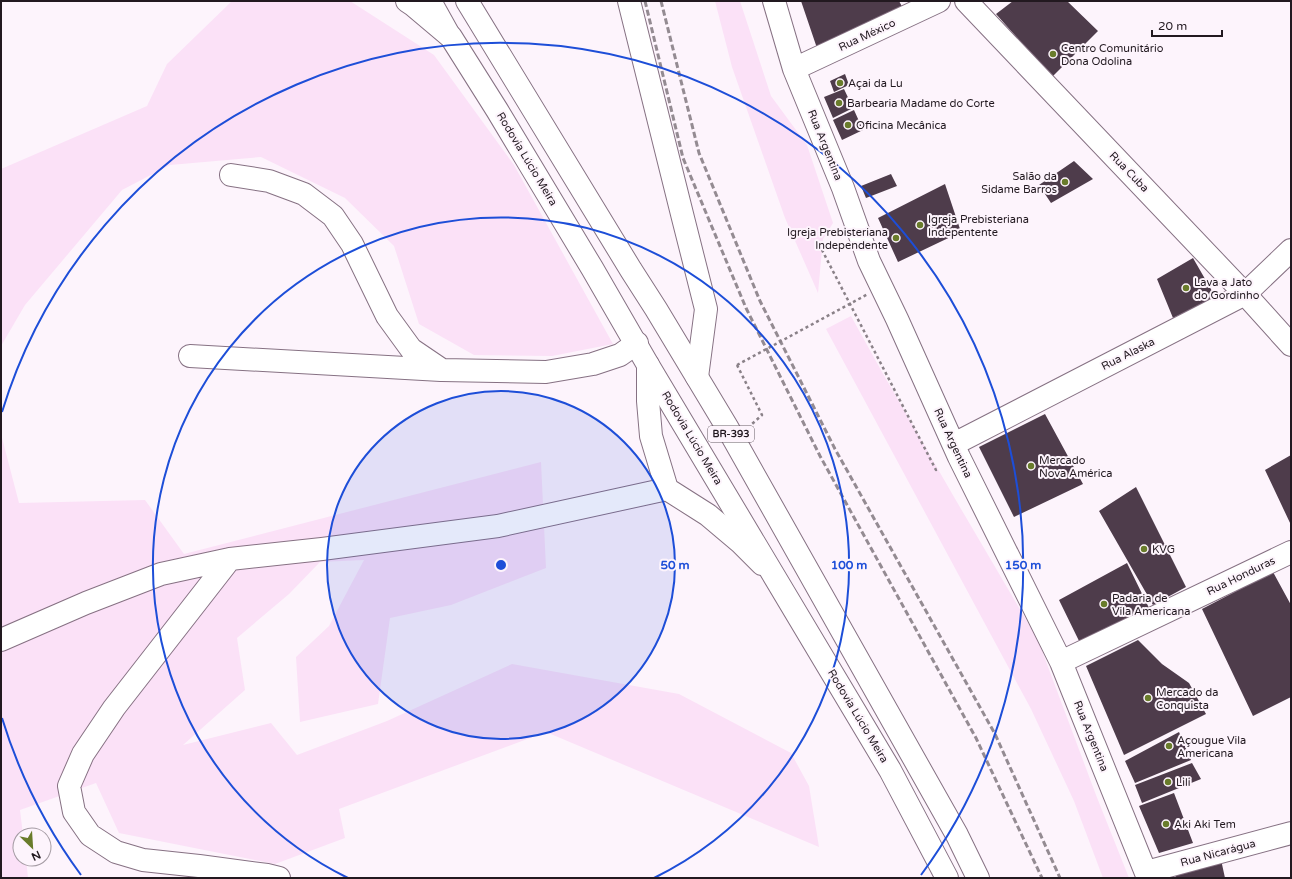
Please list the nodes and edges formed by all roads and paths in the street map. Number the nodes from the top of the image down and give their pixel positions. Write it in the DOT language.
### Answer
graph roads {
  1 [pos="407,1"];
  2 [pos="430,1"];
  3 [pos="467,1"];
  4 [pos="629,1"];
  5 [pos="774,1"];
  6 [pos="939,1"];
  7 [pos="966,1"];
  8 [pos="450,37"];
  9 [pos="794,69"];
  10 [pos="231,176"];
  11 [pos="843,249"];
  12 [pos="1291,250"];
  13 [pos="865,287"];
  14 [pos="1245,294"];
  15 [pos="637,343"];
  16 [pos="1291,345"];
  17 [pos="190,356"];
  18 [pos="648,365"];
  19 [pos="442,370"];
  20 [pos="698,377"];
  21 [pos="735,441"];
  22 [pos="956,450"];
  23 [pos="667,489"];
  24 [pos="1291,552"];
  25 [pos="230,559"];
  26 [pos="777,580"];
  27 [pos="1,640"];
  28 [pos="1061,662"];
  29 [pos="1291,833"];
  30 [pos="1147,875"];
  31 [pos="279,878"];
  32 [pos="947,878"];
  33 [pos="978,878"];
  1 -- 8 [label="main road"];
  2 -- 8 [label="main road, Rodovia Lúcio Meira / BR-393"];
  3 -- 20 [label="main road, BR-393"];
  4 -- 20 [label="main road"];
  5 -- 9 [label="main road, Rua Argentina"];
  6 -- 9 [label="main road, Rua México"];
  7 -- 14 [label="main road, Rua Cuba"];
  8 -- 15 [label="main road, Rodovia Lúcio Meira / BR-393"];
  9 -- 22 [label="main road, Rua Argentina"];
  10 -- 19 [label="main road"];
  11 -- 22 [label="path"];
  12 -- 14 [label="main road, Rua Alaska"];
  13 -- 21 [label="path, bridge"];
  14 -- 16 [label="main road, Rua Cuba"];
  14 -- 22 [label="main road, Rua Alaska"];
  15 -- 18 [label="main road, Rodovia Lúcio Meira / BR-393"];
  15 -- 19 [label="main road"];
  17 -- 19 [label="main road"];
  18 -- 23 [label="main road"];
  18 -- 26 [label="main road, Rodovia Lúcio Meira / BR-393"];
  20 -- 21 [label="main road, BR-393"];
  21 -- 33 [label="main road, BR-393"];
  22 -- 28 [label="main road, Rua Argentina"];
  23 -- 25 [label="main road"];
  23 -- 26 [label="main road"];
  24 -- 28 [label="main road, Rua Honduras"];
  25 -- 27 [label="main road"];
  25 -- 31 [label="main road"];
  26 -- 32 [label="main road, Rodovia Lúcio Meira / BR-393"];
  28 -- 30 [label="main road, Rua Argentina"];
  29 -- 30 [label="main road, Rua Nicarágua"];
}
